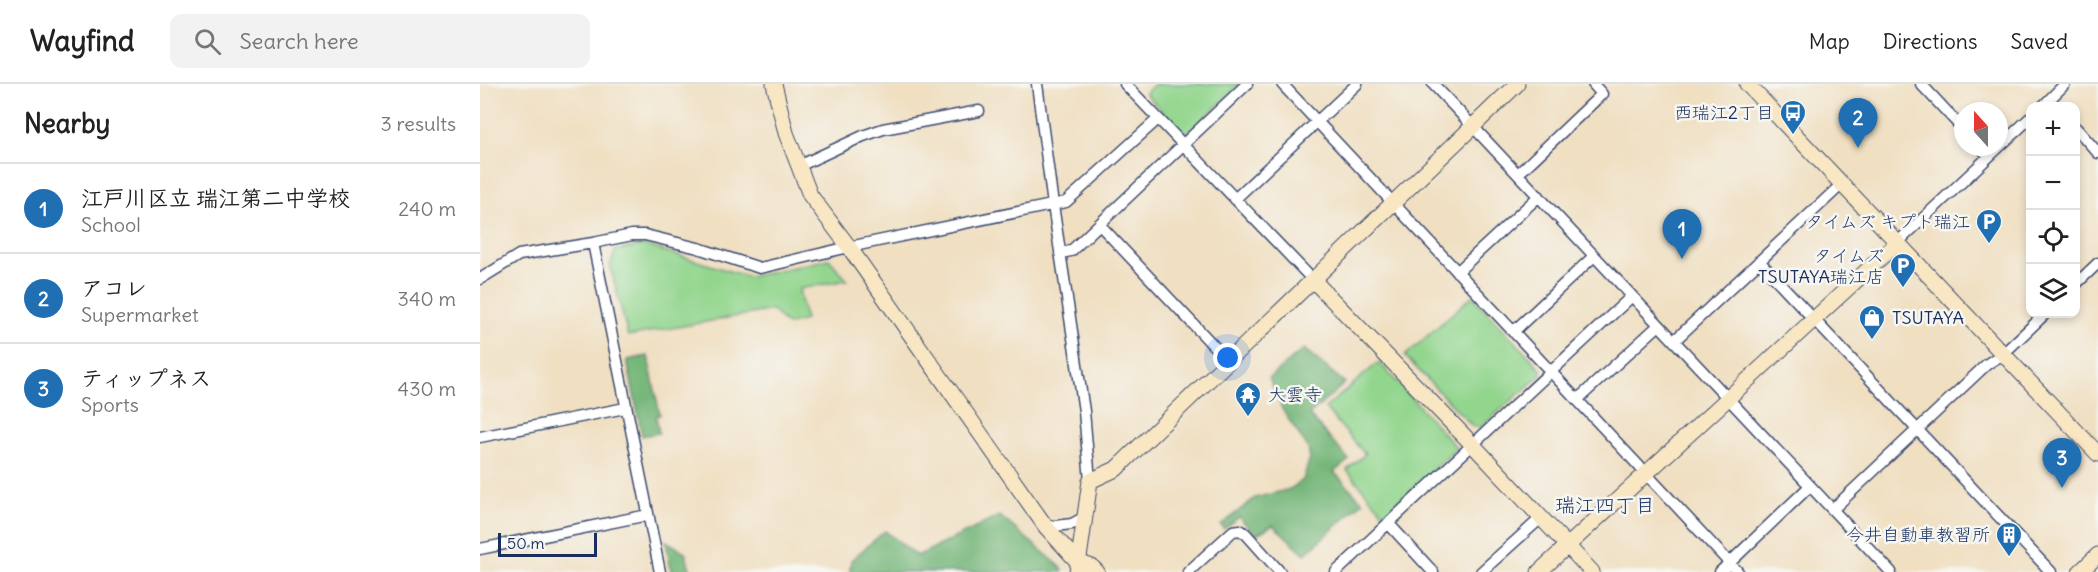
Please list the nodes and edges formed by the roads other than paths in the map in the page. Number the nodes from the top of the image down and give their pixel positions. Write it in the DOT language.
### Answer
graph roads {
  1 [pos="774,84"];
  2 [pos="1037,84"];
  3 [pos="1125,84"];
  4 [pos="1247,84"];
  5 [pos="1282,84"];
  6 [pos="1357,84"];
  7 [pos="1433,84"];
  8 [pos="1516,84"];
  9 [pos="1593,84"];
  10 [pos="1748,84"];
  11 [pos="2065,84"];
  12 [pos="1923,85"];
  13 [pos="2051,102"];
  14 [pos="979,111"];
  15 [pos="1158,118"];
  16 [pos="1954,119"];
  17 [pos="1317,122"];
  18 [pos="2026,123"];
  19 [pos="1472,126"];
  20 [pos="2080,133"];
  21 [pos="2008,139"];
  22 [pos="1183,144"];
  23 [pos="2098,153"];
  24 [pos="1989,156"];
  25 [pos="799,166"];
  26 [pos="1518,174"];
  27 [pos="1842,184"];
  28 [pos="1539,196"];
  29 [pos="1235,199"];
  30 [pos="1393,203"];
  31 [pos="1053,205"];
  32 [pos="1099,224"];
  33 [pos="1898,242"];
  34 [pos="593,243"];
  35 [pos="849,247"];
  36 [pos="1061,253"];
  37 [pos="1594,256"];
  38 [pos="1759,261"];
  39 [pos="2098,263"];
  40 [pos="1457,272"];
  41 [pos="480,279"];
  42 [pos="1313,280"];
  43 [pos="2080,280"];
  44 [pos="1632,296"];
  45 [pos="2041,318"];
  46 [pos="1813,319"];
  47 [pos="1659,325"];
  48 [pos="1513,332"];
  49 [pos="1674,340"];
  50 [pos="2003,354"];
  51 [pos="1228,361"];
  52 [pos="1551,372"];
  53 [pos="1728,398"];
  54 [pos="1577,400"];
  55 [pos="625,408"];
  56 [pos="1917,429"];
  57 [pos="480,437"];
  58 [pos="1473,446"];
  59 [pos="2098,454"];
  60 [pos="1646,474"];
  61 [pos="1090,481"];
  62 [pos="1810,486"];
  63 [pos="1833,509"];
  64 [pos="648,515"];
  65 [pos="1085,517"];
  66 [pos="1541,518"];
  67 [pos="1388,523"];
  68 [pos="1046,527"];
  69 [pos="1567,546"];
  70 [pos="480,549"];
  71 [pos="2098,555"];
  72 [pos="1729,563"];
  73 [pos="1078,567"];
  74 [pos="1430,568"];
  75 [pos="660,572"];
  76 [pos="1097,572"];
  77 [pos="1188,572"];
  78 [pos="1280,572"];
  79 [pos="1336,572"];
  80 [pos="1417,572"];
  81 [pos="1481,572"];
  82 [pos="1539,572"];
  83 [pos="1592,572"];
  84 [pos="1719,572"];
  85 [pos="1738,572"];
  86 [pos="1891,572"];
  87 [pos="2051,572"];
  88 [pos="2080,572"];
  1 -- 25 [label="street"];
  2 -- 31 [label="street"];
  3 -- 15 [label="street"];
  4 -- 22 [label="street"];
  5 -- 17 [label="street"];
  6 -- 17 [label="street"];
  7 -- 19 [label="street"];
  8 -- 19 [label="street"];
  9 -- 26 [label="street"];
  10 -- 27 [label="street"];
  11 -- 13 [label="street"];
  12 -- 16 [label="street"];
  14 -- 25 [label="street"];
  15 -- 22 [label="street"];
  15 -- 31 [label="street"];
  17 -- 29 [label="street"];
  17 -- 30 [label="street"];
  18 -- 21 [label="street"];
  19 -- 26 [label="street"];
  19 -- 30 [label="street"];
  20 -- 23 [label="street"];
  22 -- 29 [label="street"];
  22 -- 32 [label="street"];
  24 -- 33 [label="street"];
  25 -- 35 [label="street"];
  26 -- 28 [label="street"];
  27 -- 33 [label="street"];
  27 -- 38 [label="street"];
  28 -- 37 [label="street"];
  28 -- 40 [label="street"];
  29 -- 42 [label="street"];
  30 -- 40 [label="street"];
  30 -- 42 [label="street"];
  31 -- 35 [label="street"];
  31 -- 36 [label="street"];
  32 -- 36 [label="street"];
  32 -- 51 [label="street"];
  33 -- 46 [label="street"];
  33 -- 50 [label="street"];
  34 -- 35 [label="street"];
  34 -- 41 [label="street"];
  34 -- 55 [label="street"];
  35 -- 68 [label="street"];
  36 -- 61 [label="street"];
  37 -- 44 [label="street"];
  37 -- 48 [label="street"];
  38 -- 46 [label="street"];
  38 -- 49 [label="street"];
  39 -- 43 [label="street"];
  40 -- 48 [label="street"];
  42 -- 51 [label="street"];
  42 -- 58 [label="street"];
  44 -- 47 [label="street"];
  44 -- 52 [label="street"];
  45 -- 50 [label="street"];
  46 -- 53 [label="street"];
  46 -- 56 [label="street"];
  47 -- 49 [label="street"];
  47 -- 54 [label="street"];
  48 -- 52 [label="street"];
  49 -- 53 [label="street"];
  50 -- 56 [label="street"];
  50 -- 59 [label="street"];
  51 -- 61 [label="street"];
  52 -- 54 [label="street"];
  52 -- 58 [label="street"];
  53 -- 60 [label="street"];
  53 -- 62 [label="street"];
  54 -- 60 [label="street"];
  55 -- 57 [label="street"];
  55 -- 64 [label="street"];
  56 -- 63 [label="street"];
  56 -- 87 [label="street"];
  58 -- 66 [label="street"];
  58 -- 67 [label="street"];
  60 -- 69 [label="street"];
  60 -- 72 [label="street"];
  61 -- 65 [label="street"];
  62 -- 63 [label="street"];
  62 -- 72 [label="street"];
  63 -- 86 [label="street"];
  64 -- 70 [label="street"];
  64 -- 75 [label="street"];
  65 -- 68 [label="street"];
  65 -- 73 [label="street"];
  66 -- 69 [label="street"];
  66 -- 81 [label="street"];
  67 -- 74 [label="street"];
  67 -- 79 [label="street"];
  68 -- 73 [label="street"];
  69 -- 82 [label="street"];
  69 -- 83 [label="street"];
  71 -- 88 [label="street"];
  72 -- 84 [label="street"];
  72 -- 85 [label="street"];
  73 -- 76 [label="street"];
  74 -- 80 [label="street"];
  77 -- 78 [label="street"];
}
